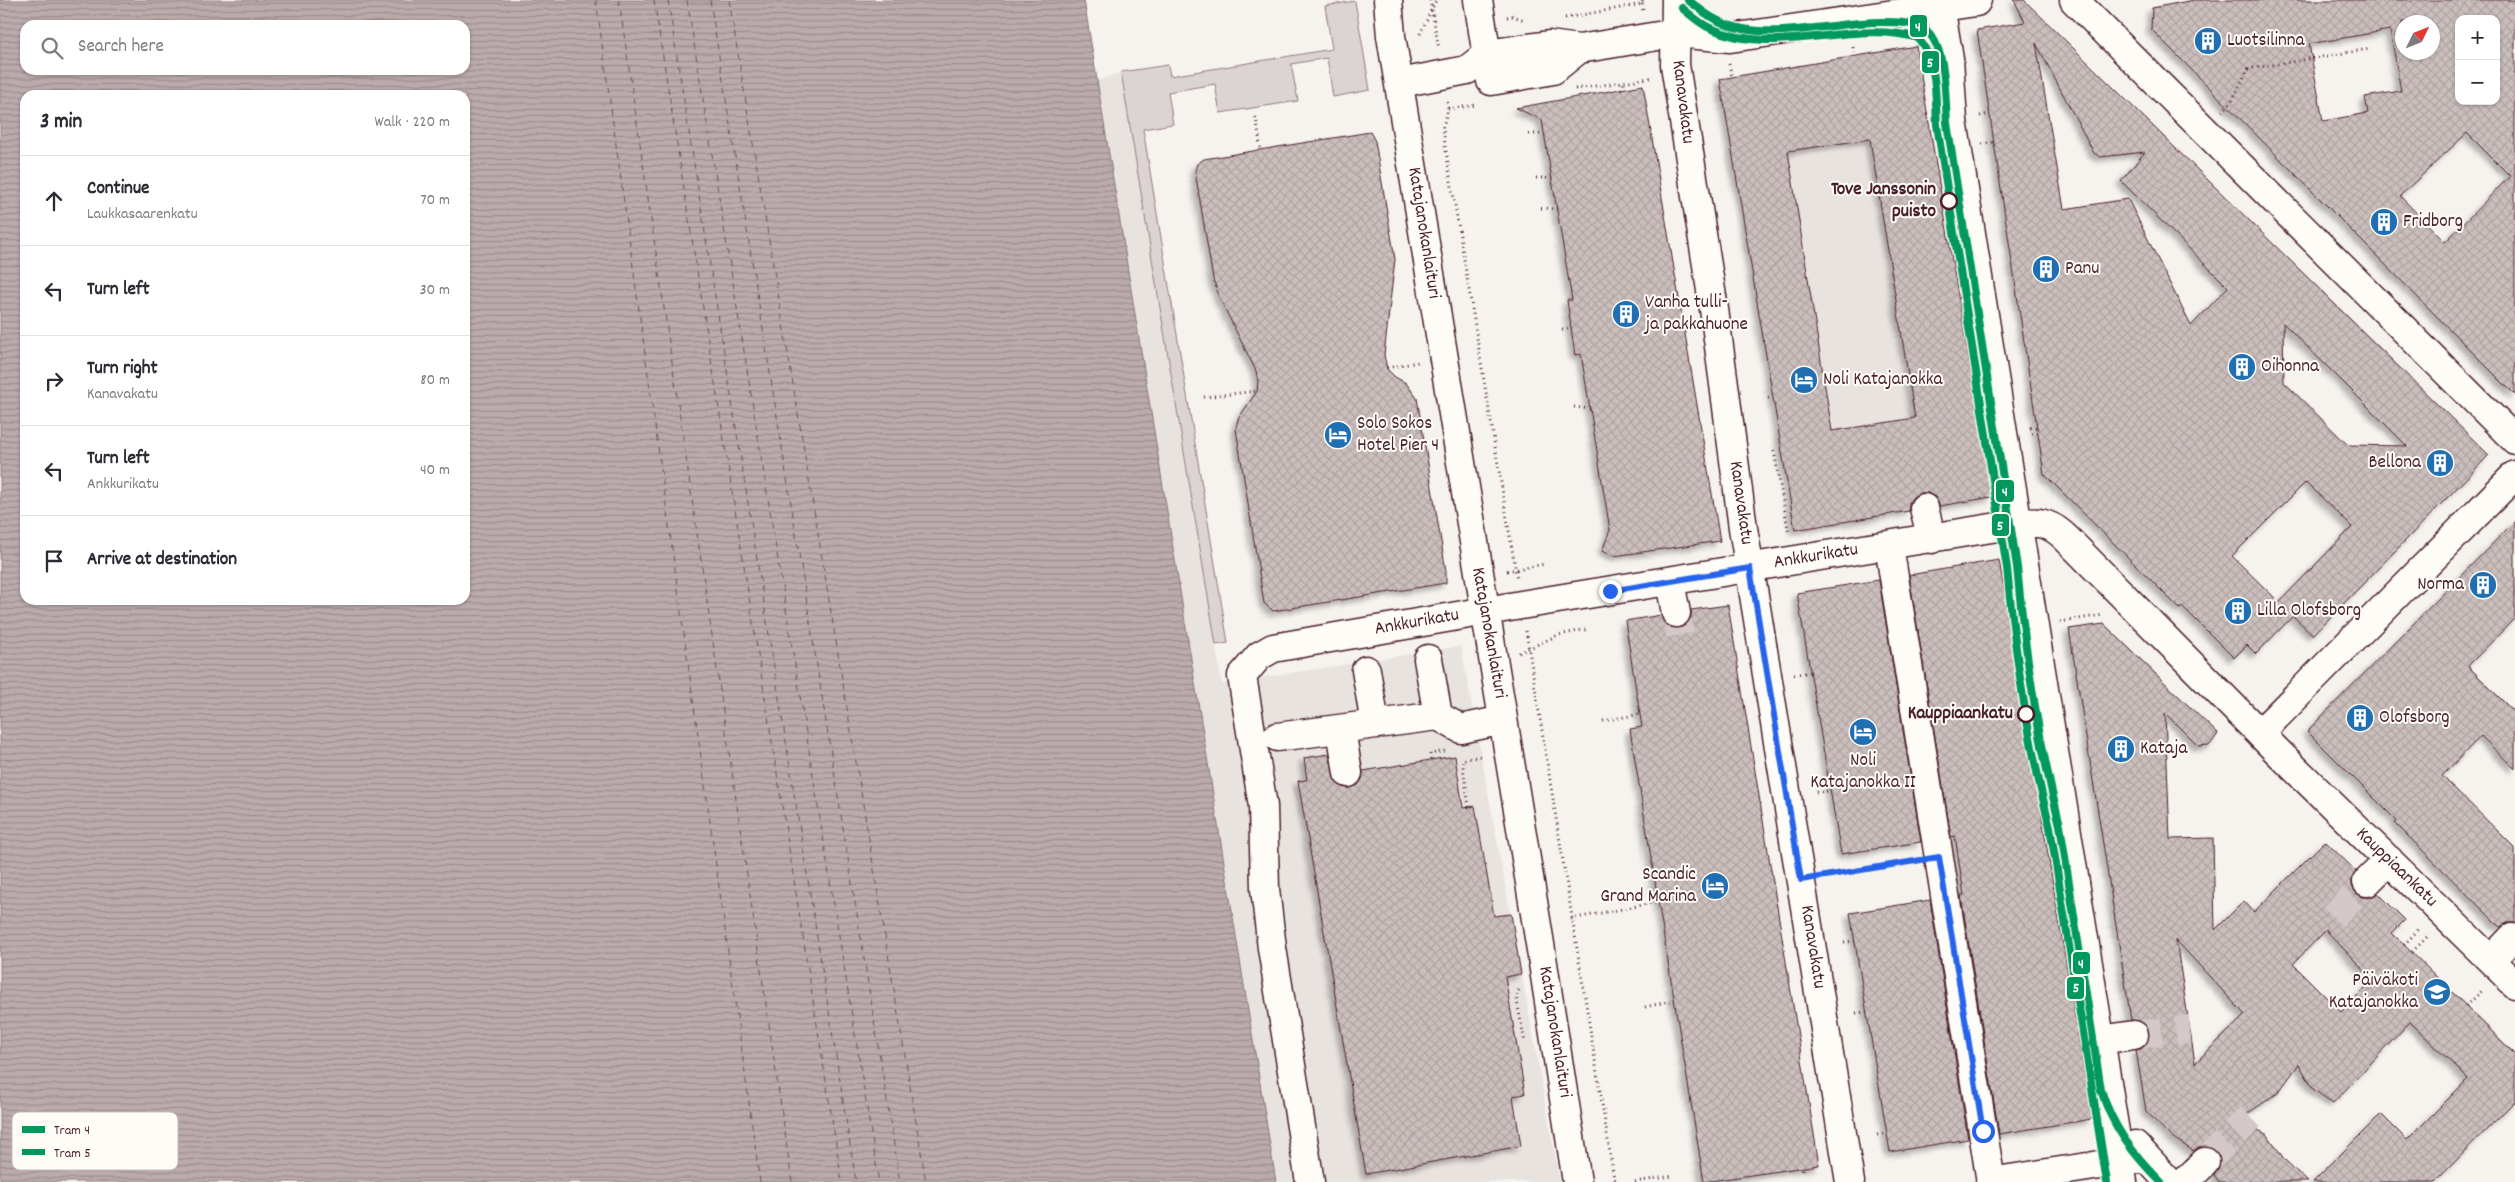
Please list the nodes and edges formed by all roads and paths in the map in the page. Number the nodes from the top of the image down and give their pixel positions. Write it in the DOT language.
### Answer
graph roads {
  1 [pos="1388,0"];
  2 [pos="1436,0"];
  3 [pos="1643,0"];
  4 [pos="1676,0"];
  5 [pos="1977,0"];
  6 [pos="2074,0"];
  7 [pos="1939,4"];
  8 [pos="1432,10"];
  9 [pos="1480,10"];
  10 [pos="1564,18"];
  11 [pos="1527,21"];
  12 [pos="1676,33"];
  13 [pos="2369,49"];
  14 [pos="1729,63"];
  15 [pos="1482,68"];
  16 [pos="1732,76"];
  17 [pos="1625,81"];
  18 [pos="1400,83"];
  19 [pos="1621,89"];
  20 [pos="1448,109"];
  21 [pos="1990,114"];
  22 [pos="1980,116"];
  23 [pos="1256,117"];
  24 [pos="1443,127"];
  25 [pos="1434,129"];
  26 [pos="2204,129"];
  27 [pos="1529,134"];
  28 [pos="1544,134"];
  29 [pos="1261,150"];
  30 [pos="1536,178"];
  31 [pos="1552,178"];
  32 [pos="1542,208"];
  33 [pos="1557,209"];
  34 [pos="1572,328"];
  35 [pos="1562,330"];
  36 [pos="1418,362"];
  37 [pos="1387,368"];
  38 [pos="1257,391"];
  39 [pos="1204,397"];
  40 [pos="1768,398"];
  41 [pos="1773,398"];
  42 [pos="1574,407"];
  43 [pos="1590,409"];
  44 [pos="2037,427"];
  45 [pos="2030,428"];
  46 [pos="2038,433"];
  47 [pos="2508,433"];
  48 [pos="2032,434"];
  49 [pos="1774,451"];
  50 [pos="2510,480"];
  51 [pos="1924,508"];
  52 [pos="2016,524"];
  53 [pos="1789,534"];
  54 [pos="1932,539"];
  55 [pos="1889,546"];
  56 [pos="1545,564"];
  57 [pos="1750,568"];
  58 [pos="1515,570"];
  59 [pos="1504,572"];
  60 [pos="1670,582"];
  61 [pos="1518,588"];
  62 [pos="1484,612"];
  63 [pos="1676,613"];
  64 [pos="2104,615"];
  65 [pos="2057,622"];
  66 [pos="1524,623"];
  67 [pos="1589,629"];
  68 [pos="1529,649"];
  69 [pos="1428,659"];
  70 [pos="1493,660"];
  71 [pos="1366,670"];
  72 [pos="1810,673"];
  73 [pos="1794,674"];
  74 [pos="1640,714"];
  75 [pos="1438,716"];
  76 [pos="1503,720"];
  77 [pos="1603,720"];
  78 [pos="1375,724"];
  79 [pos="1341,729"];
  80 [pos="2260,733"];
  81 [pos="1277,737"];
  82 [pos="1430,754"];
  83 [pos="1482,755"];
  84 [pos="1431,760"];
  85 [pos="1348,773"];
  86 [pos="1830,791"];
  87 [pos="1816,792"];
  88 [pos="1469,807"];
  89 [pos="1939,857"];
  90 [pos="2389,860"];
  91 [pos="1801,880"];
  92 [pos="2367,882"];
  93 [pos="1658,902"];
  94 [pos="1571,919"];
  95 [pos="2421,927"];
  96 [pos="2429,935"];
  97 [pos="2512,938"];
  98 [pos="1844,942"];
  99 [pos="1855,942"];
  100 [pos="2404,945"];
  101 [pos="2412,952"];
  102 [pos="2491,960"];
  103 [pos="2515,984"];
  104 [pos="1674,1000"];
  105 [pos="1645,1007"];
  106 [pos="1866,1012"];
  107 [pos="1856,1013"];
  108 [pos="2134,1035"];
  109 [pos="2100,1040"];
  110 [pos="2111,1108"];
  111 [pos="1887,1133"];
  112 [pos="1877,1135"];
  113 [pos="2146,1158"];
  114 [pos="2204,1162"];
  115 [pos="2121,1172"];
  116 [pos="1673,1176"];
  117 [pos="1310,1182"];
  118 [pos="1577,1182"];
  119 [pos="1617,1182"];
  120 [pos="1634,1182"];
  121 [pos="1850,1182"];
  122 [pos="1990,1182"];
  123 [pos="2170,1182"];
  124 [pos="2185,1182"];
  1 -- 18 [label="street, Katajanokanlaituri"];
  2 -- 8 [label="path"];
  3 -- 10 [label="path"];
  4 -- 12 [label="street, Kanavakatu"];
  5 -- 7 [label="street"];
  6 -- 26 [label="street"];
  7 -- 12 [label="street"];
  7 -- 52 [label="street"];
  9 -- 11 [label="path"];
  9 -- 15 [label="street"];
  12 -- 15 [label="street"];
  12 -- 57 [label="street, Kanavakatu"];
  13 -- 26 [label="path"];
  14 -- 16 [label="path"];
  15 -- 18 [label="street"];
  17 -- 19 [label="path"];
  18 -- 62 [label="street, Katajanokanlaituri"];
  20 -- 24 [label="path"];
  21 -- 22 [label="path"];
  23 -- 29 [label="path"];
  24 -- 25 [label="path"];
  24 -- 58 [label="path"];
  26 -- 47 [label="street"];
  27 -- 28 [label="path"];
  30 -- 31 [label="path"];
  32 -- 33 [label="path"];
  34 -- 35 [label="path"];
  36 -- 37 [label="path"];
  38 -- 39 [label="path"];
  40 -- 41 [label="path"];
  42 -- 43 [label="path"];
  44 -- 45 [label="path"];
  46 -- 48 [label="path"];
  49 -- 53 [label="path"];
  50 -- 80 [label="street"];
  51 -- 54 [label="street"];
  52 -- 54 [label="street, Ankkurikatu"];
  52 -- 80 [label="street, Kauppiaankatu"];
  52 -- 109 [label="street"];
  54 -- 55 [label="street, Ankkurikatu"];
  55 -- 57 [label="street, Ankkurikatu"];
  55 -- 89 [label="street"];
  56 -- 58 [label="path"];
  57 -- 60 [label="street, Ankkurikatu"];
  57 -- 91 [label="street, Kanavakatu"];
  58 -- 59 [label="path"];
  58 -- 61 [label="path"];
  60 -- 62 [label="street, Ankkurikatu"];
  60 -- 63 [label="street"];
  62 -- 70 [label="street, Katajanokanlaituri"];
  62 -- 117 [label="street, Ankkurikatu"];
  64 -- 65 [label="path"];
  66 -- 68 [label="path"];
  67 -- 68 [label="path"];
  68 -- 70 [label="path"];
  68 -- 94 [label="path"];
  69 -- 75 [label="street"];
  70 -- 76 [label="street, Katajanokanlaituri"];
  71 -- 78 [label="street"];
  72 -- 73 [label="path"];
  74 -- 77 [label="path"];
  75 -- 76 [label="street"];
  75 -- 78 [label="street"];
  76 -- 118 [label="street, Katajanokanlaituri"];
  78 -- 79 [label="street"];
  79 -- 81 [label="street"];
  79 -- 85 [label="street"];
  80 -- 90 [label="street, Kauppiaankatu"];
  82 -- 84 [label="path"];
  83 -- 88 [label="path"];
  86 -- 87 [label="path"];
  89 -- 91 [label="path"];
  89 -- 122 [label="street"];
  90 -- 92 [label="street"];
  90 -- 102 [label="street, Kauppiaankatu"];
  91 -- 121 [label="street, Kanavakatu"];
  93 -- 94 [label="path"];
  94 -- 119 [label="path"];
  95 -- 100 [label="path"];
  96 -- 101 [label="path"];
  97 -- 102 [label="street"];
  98 -- 99 [label="path"];
  102 -- 103 [label="street, Kauppiaankatu"];
  104 -- 105 [label="path"];
  106 -- 107 [label="path"];
  108 -- 109 [label="street"];
  109 -- 110 [label="street"];
  110 -- 113 [label="street"];
  110 -- 115 [label="street"];
  111 -- 112 [label="path"];
  113 -- 115 [label="street"];
  113 -- 123 [label="street"];
  114 -- 124 [label="street"];
  115 -- 122 [label="street"];
  116 -- 120 [label="path"];
}
